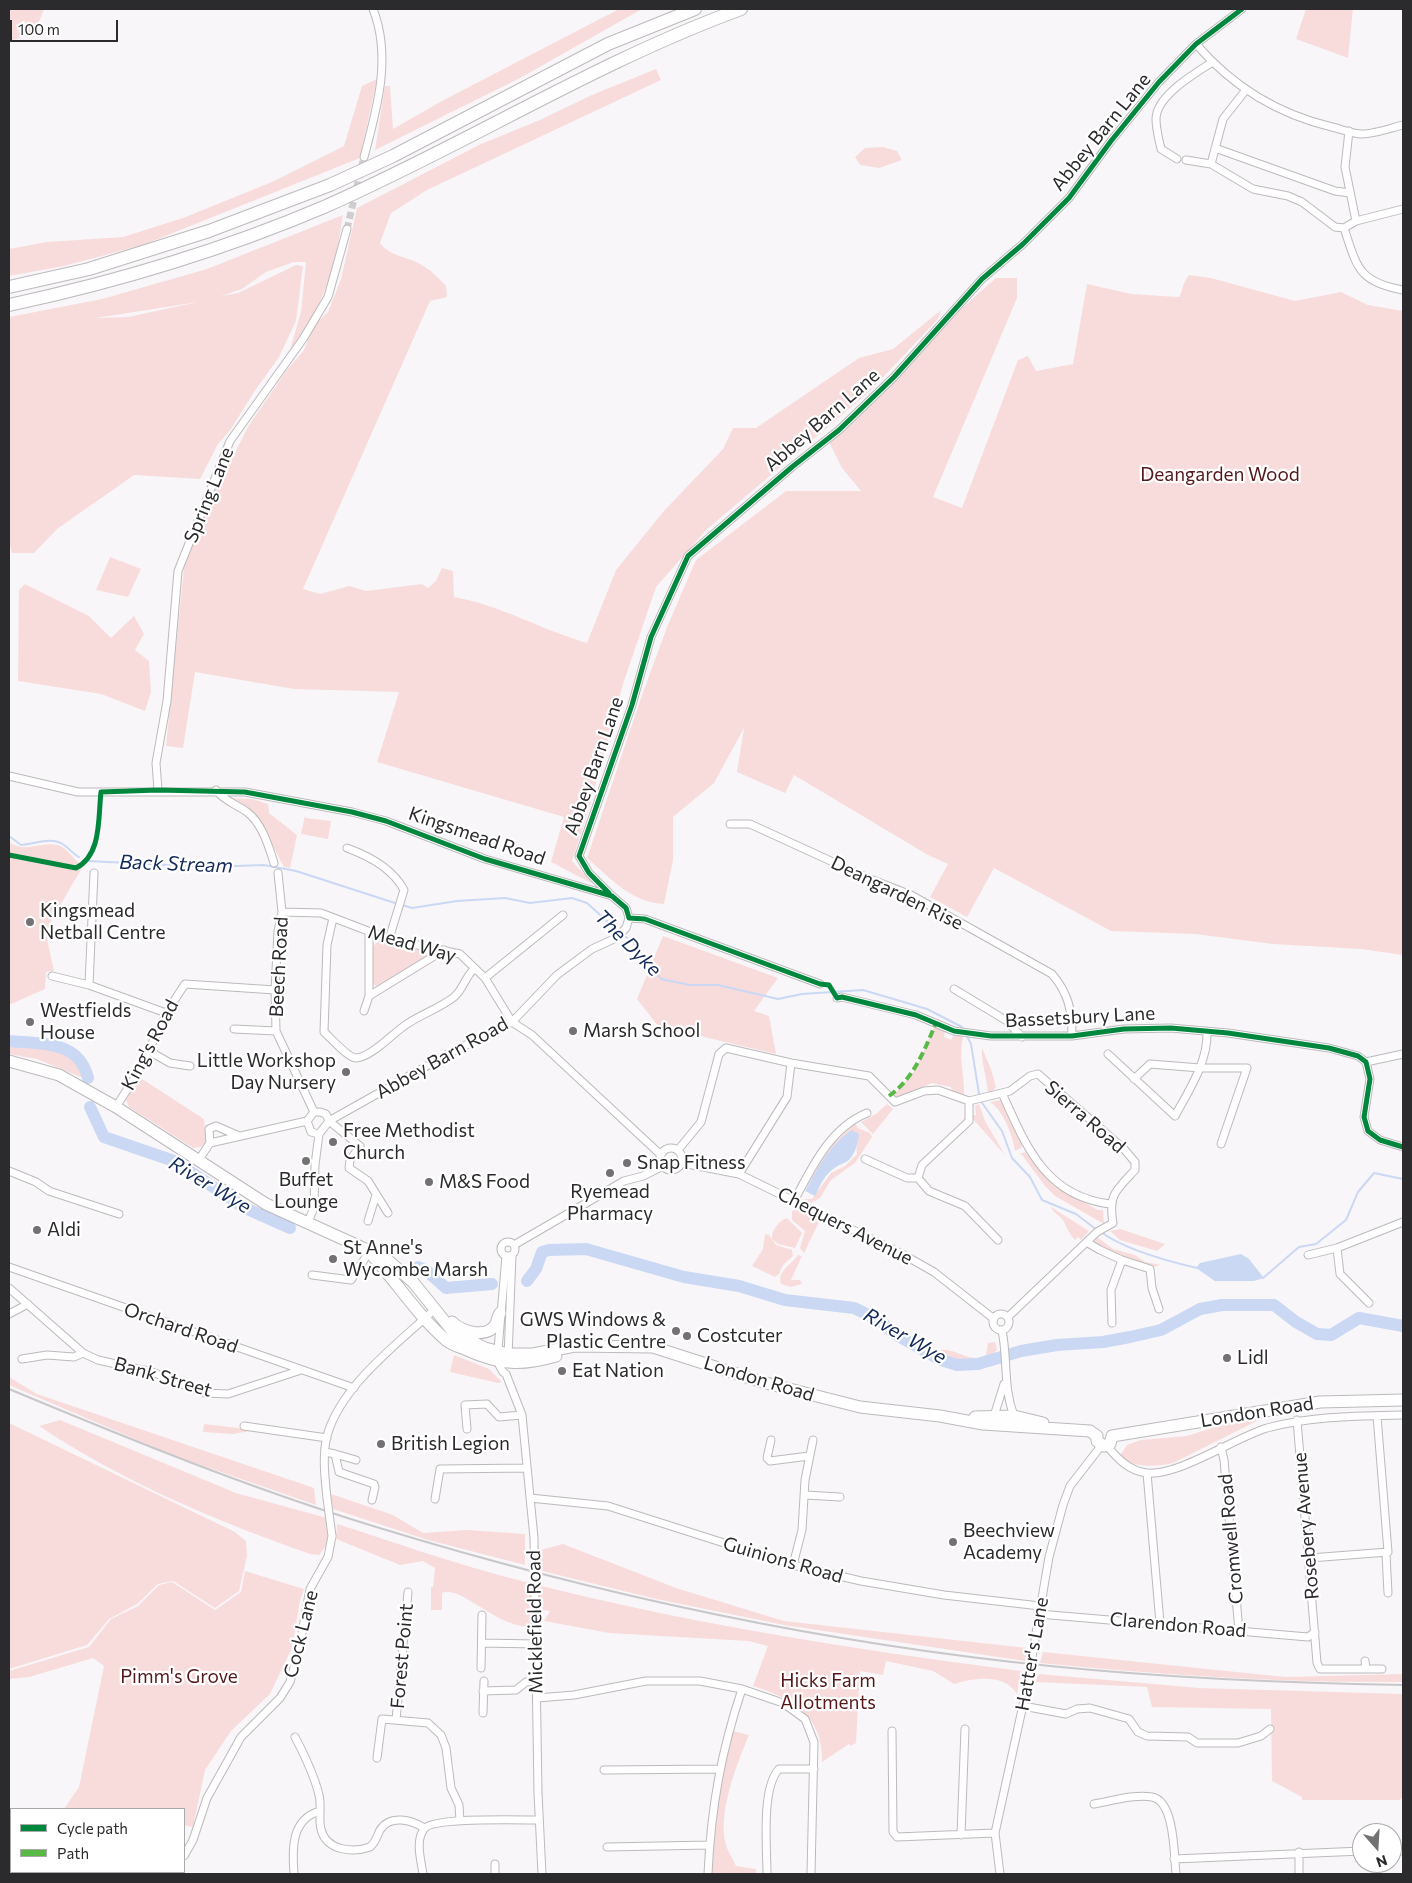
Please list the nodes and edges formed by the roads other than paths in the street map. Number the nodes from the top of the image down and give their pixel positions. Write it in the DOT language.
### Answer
graph roads {
  1 [pos="373,9"];
  2 [pos="695,9"];
  3 [pos="741,9"];
  4 [pos="1242,9"];
  5 [pos="1196,44"];
  6 [pos="1211,62"];
  7 [pos="1245,91"];
  8 [pos="1403,125"];
  9 [pos="1349,131"];
  10 [pos="1216,148"];
  11 [pos="364,157"];
  12 [pos="1177,159"];
  13 [pos="1186,160"];
  14 [pos="1211,164"];
  15 [pos="1350,193"];
  16 [pos="1403,210"];
  17 [pos="1356,221"];
  18 [pos="1344,228"];
  19 [pos="347,229"];
  20 [pos="9,287"];
  21 [pos="1403,290"];
  22 [pos="9,305"];
  23 [pos="9,776"];
  24 [pos="158,790"];
  25 [pos="216,790"];
  26 [pos="730,824"];
  27 [pos="347,848"];
  28 [pos="274,864"];
  29 [pos="94,873"];
  30 [pos="278,874"];
  31 [pos="612,896"];
  32 [pos="282,912"];
  33 [pos="563,915"];
  34 [pos="333,918"];
  35 [pos="629,918"];
  36 [pos="369,933"];
  37 [pos="390,939"];
  38 [pos="444,950"];
  39 [pos="474,969"];
  40 [pos="52,976"];
  41 [pos="485,978"];
  42 [pos="820,984"];
  43 [pos="89,985"];
  44 [pos="275,990"];
  45 [pos="954,990"];
  46 [pos="369,996"];
  47 [pos="837,998"];
  48 [pos="364,1011"];
  49 [pos="166,1013"];
  50 [pos="512,1022"];
  51 [pos="234,1029"];
  52 [pos="276,1031"];
  53 [pos="1207,1032"];
  54 [pos="1072,1036"];
  55 [pos="1022,1037"];
  56 [pos="149,1051"];
  57 [pos="1108,1054"];
  58 [pos="1403,1054"];
  59 [pos="9,1061"];
  60 [pos="1366,1062"];
  61 [pos="791,1063"];
  62 [pos="190,1066"];
  63 [pos="1200,1068"];
  64 [pos="1134,1079"];
  65 [pos="1002,1094"];
  66 [pos="972,1101"];
  67 [pos="116,1107"];
  68 [pos="314,1112"];
  69 [pos="867,1113"];
  70 [pos="307,1121"];
  71 [pos="329,1121"];
  72 [pos="319,1134"];
  73 [pos="239,1136"];
  74 [pos="210,1144"];
  75 [pos="1221,1144"];
  76 [pos="1403,1147"];
  77 [pos="678,1150"];
  78 [pos="661,1155"];
  79 [pos="865,1159"];
  80 [pos="198,1161"];
  81 [pos="682,1162"];
  82 [pos="663,1166"];
  83 [pos="9,1171"];
  84 [pos="739,1174"];
  85 [pos="918,1178"];
  86 [pos="376,1195"];
  87 [pos="794,1200"];
  88 [pos="1110,1204"];
  89 [pos="388,1213"];
  90 [pos="119,1214"];
  91 [pos="368,1221"];
  92 [pos="1403,1222"];
  93 [pos="307,1224"];
  94 [pos="998,1240"];
  95 [pos="1088,1243"];
  96 [pos="514,1245"];
  97 [pos="1337,1248"];
  98 [pos="369,1252"];
  99 [pos="509,1255"];
  100 [pos="1308,1255"];
  101 [pos="385,1258"];
  102 [pos="1122,1260"];
  103 [pos="9,1267"];
  104 [pos="312,1275"];
  105 [pos="9,1288"];
  106 [pos="1369,1303"];
  107 [pos="28,1304"];
  108 [pos="1159,1309"];
  109 [pos="431,1313"];
  110 [pos="500,1313"];
  111 [pos="9,1314"];
  112 [pos="1008,1317"];
  113 [pos="994,1319"];
  114 [pos="1112,1323"];
  115 [pos="1002,1330"];
  116 [pos="83,1353"];
  117 [pos="22,1359"];
  118 [pos="503,1361"];
  119 [pos="302,1370"];
  120 [pos="1005,1381"];
  121 [pos="354,1388"];
  122 [pos="1403,1400"];
  123 [pos="522,1415"];
  124 [pos="940,1416"];
  125 [pos="1014,1416"];
  126 [pos="1377,1416"];
  127 [pos="1403,1416"];
  128 [pos="997,1419"];
  129 [pos="1297,1420"];
  130 [pos="244,1426"];
  131 [pos="1043,1428"];
  132 [pos="467,1429"];
  133 [pos="1072,1430"];
  134 [pos="327,1438"];
  135 [pos="771,1440"];
  136 [pos="813,1440"];
  137 [pos="1104,1441"];
  138 [pos="1221,1447"];
  139 [pos="325,1452"];
  140 [pos="335,1454"];
  141 [pos="809,1456"];
  142 [pos="356,1460"];
  143 [pos="527,1468"];
  144 [pos="1147,1473"];
  145 [pos="806,1495"];
  146 [pos="840,1496"];
  147 [pos="530,1498"];
  148 [pos="435,1499"];
  149 [pos="372,1500"];
  150 [pos="1386,1554"];
  151 [pos="1310,1558"];
  152 [pos="793,1565"];
  153 [pos="408,1592"];
  154 [pos="1388,1592"];
  155 [pos="1039,1610"];
  156 [pos="482,1615"];
  157 [pos="1160,1623"];
  158 [pos="1239,1630"];
  159 [pos="1315,1632"];
  160 [pos="482,1643"];
  161 [pos="537,1644"];
  162 [pos="1365,1661"];
  163 [pos="481,1668"];
  164 [pos="1366,1669"];
  165 [pos="1382,1669"];
  166 [pos="484,1681"];
  167 [pos="536,1681"];
  168 [pos="742,1689"];
  169 [pos="484,1691"];
  170 [pos="537,1698"];
  171 [pos="1023,1706"];
  172 [pos="483,1713"];
  173 [pos="396,1720"];
  174 [pos="965,1729"];
  175 [pos="1270,1729"];
  176 [pos="892,1731"];
  177 [pos="295,1737"];
  178 [pos="377,1758"];
  179 [pos="814,1769"];
  180 [pos="604,1770"];
  181 [pos="719,1770"];
  182 [pos="1094,1804"];
  183 [pos="320,1811"];
  184 [pos="539,1820"];
  185 [pos="460,1821"];
  186 [pos="424,1828"];
  187 [pos="996,1833"];
  188 [pos="962,1835"];
  189 [pos="710,1845"];
  190 [pos="607,1847"];
  191 [pos="1352,1851"];
  192 [pos="1299,1852"];
  193 [pos="185,1854"];
  194 [pos="1174,1859"];
  195 [pos="495,1864"];
  196 [pos="294,1874"];
  197 [pos="423,1874"];
  198 [pos="495,1874"];
  199 [pos="542,1874"];
  200 [pos="708,1874"];
  201 [pos="768,1874"];
  202 [pos="811,1874"];
  203 [pos="1000,1874"];
  204 [pos="1176,1874"];
  205 [pos="1299,1874"];
  1 -- 11 [label="street"];
  2 -- 20 [label="highway"];
  3 -- 22 [label="highway"];
  4 -- 5 [label="street, Abbey Barn Lane"];
  5 -- 6 [label="street"];
  5 -- 31 [label="street, Abbey Barn Lane"];
  6 -- 7 [label="street"];
  6 -- 12 [label="street"];
  7 -- 9 [label="street"];
  7 -- 10 [label="street"];
  8 -- 9 [label="street"];
  9 -- 15 [label="street"];
  10 -- 14 [label="street"];
  10 -- 15 [label="street"];
  13 -- 14 [label="street"];
  14 -- 18 [label="street"];
  15 -- 17 [label="street"];
  16 -- 17 [label="street"];
  17 -- 18 [label="street"];
  18 -- 21 [label="street"];
  19 -- 24 [label="street, Spring Lane"];
  23 -- 24 [label="street, Kingsmead Road"];
  24 -- 25 [label="street, Kingsmead Road"];
  25 -- 28 [label="street"];
  25 -- 31 [label="street, Kingsmead Road"];
  26 -- 54 [label="street, Deangarden Rise"];
  27 -- 37 [label="street"];
  29 -- 43 [label="street"];
  30 -- 32 [label="street, Beech Road"];
  31 -- 35 [label="street"];
  32 -- 34 [label="street, Mead Way"];
  32 -- 44 [label="street, Beech Road"];
  33 -- 41 [label="street"];
  34 -- 36 [label="street, Mead Way"];
  34 -- 39 [label="street"];
  35 -- 42 [label="street"];
  35 -- 50 [label="street, Abbey Barn Road"];
  36 -- 37 [label="street, Mead Way"];
  36 -- 46 [label="street"];
  37 -- 38 [label="street, Mead Way"];
  38 -- 39 [label="street, Mead Way"];
  38 -- 46 [label="street"];
  39 -- 41 [label="street, Mead Way"];
  40 -- 43 [label="street"];
  41 -- 50 [label="street, Mead Way"];
  43 -- 49 [label="street"];
  44 -- 49 [label="street, King's Road"];
  44 -- 52 [label="street, Beech Road"];
  45 -- 55 [label="street"];
  46 -- 48 [label="street"];
  47 -- 55 [label="street, Bassetsbury Lane"];
  49 -- 56 [label="street, King's Road"];
  50 -- 71 [label="street, Abbey Barn Road"];
  50 -- 78 [label="street"];
  51 -- 52 [label="street"];
  52 -- 68 [label="street, Beech Road"];
  53 -- 54 [label="street, Bassetsbury Lane"];
  53 -- 60 [label="street, Bassetsbury Lane"];
  53 -- 63 [label="street"];
  54 -- 55 [label="street, Bassetsbury Lane"];
  56 -- 62 [label="street"];
  56 -- 67 [label="street, King's Road"];
  57 -- 64 [label="street"];
  58 -- 60 [label="street"];
  59 -- 67 [label="main road"];
  60 -- 76 [label="street"];
  61 -- 66 [label="street"];
  61 -- 77 [label="street"];
  61 -- 84 [label="street"];
  63 -- 64 [label="street"];
  63 -- 64 [label="street"];
  63 -- 75 [label="street"];
  65 -- 66 [label="street, Sierra Road"];
  65 -- 88 [label="street"];
  65 -- 88 [label="street, Sierra Road"];
  66 -- 85 [label="street"];
  67 -- 80 [label="main road"];
  68 -- 70 [label="street"];
  68 -- 71 [label="street"];
  69 -- 87 [label="street"];
  70 -- 72 [label="street"];
  70 -- 73 [label="street"];
  71 -- 72 [label="street, Abbey Barn Road"];
  71 -- 86 [label="street"];
  72 -- 93 [label="street"];
  73 -- 74 [label="street"];
  73 -- 74 [label="street"];
  74 -- 80 [label="street"];
  77 -- 78 [label="street"];
  77 -- 81 [label="street"];
  78 -- 82 [label="street"];
  79 -- 85 [label="street"];
  80 -- 93 [label="main road"];
  81 -- 82 [label="street"];
  81 -- 84 [label="street, Chequers Avenue"];
  82 -- 96 [label="street"];
  83 -- 90 [label="street"];
  84 -- 87 [label="street, Chequers Avenue"];
  85 -- 94 [label="street"];
  86 -- 89 [label="street"];
  86 -- 91 [label="street"];
  87 -- 113 [label="street, Chequers Avenue"];
  88 -- 95 [label="street, Sierra Road"];
  92 -- 97 [label="street"];
  93 -- 98 [label="main road"];
  95 -- 102 [label="street"];
  95 -- 112 [label="street, Sierra Road"];
  96 -- 99 [label="street"];
  96 -- 99 [label="street"];
  97 -- 100 [label="street"];
  97 -- 106 [label="street"];
  98 -- 101 [label="main road, London Road"];
  98 -- 104 [label="street"];
  98 -- 109 [label="main road, London Road"];
  99 -- 110 [label="street"];
  99 -- 118 [label="street"];
  101 -- 109 [label="main road"];
  101 -- 109 [label="main road, London Road"];
  102 -- 108 [label="street"];
  102 -- 114 [label="street"];
  103 -- 119 [label="street, Orchard Road"];
  105 -- 107 [label="street, Bank Street"];
  107 -- 111 [label="street"];
  107 -- 116 [label="street, Bank Street"];
  109 -- 110 [label="main road"];
  109 -- 118 [label="main road, London Road"];
  109 -- 121 [label="street, Cock Lane"];
  110 -- 118 [label="street"];
  112 -- 113 [label="street"];
  112 -- 115 [label="street"];
  113 -- 115 [label="street"];
  115 -- 120 [label="street"];
  116 -- 117 [label="street, Bank Street"];
  116 -- 119 [label="street, Bank Street"];
  118 -- 123 [label="street, Micklefield Road"];
  118 -- 124 [label="main road, London Road"];
  119 -- 121 [label="street, Orchard Road"];
  120 -- 125 [label="street"];
  120 -- 128 [label="street"];
  121 -- 134 [label="street, Cock Lane"];
  122 -- 137 [label="main road, London Road"];
  123 -- 132 [label="street"];
  123 -- 143 [label="street, Micklefield Road"];
  124 -- 128 [label="main road, London Road"];
  124 -- 131 [label="main road, London Road"];
  125 -- 128 [label="main road, London Road"];
  125 -- 133 [label="main road, London Road"];
  126 -- 127 [label="street"];
  126 -- 129 [label="street"];
  126 -- 150 [label="street"];
  128 -- 131 [label="main road"];
  129 -- 138 [label="street"];
  129 -- 151 [label="street, Rosebery Avenue"];
  130 -- 134 [label="street"];
  131 -- 133 [label="main road, London Road"];
  133 -- 137 [label="main road, London Road"];
  134 -- 139 [label="street, Cock Lane"];
  135 -- 141 [label="street"];
  136 -- 141 [label="street"];
  137 -- 144 [label="street"];
  137 -- 155 [label="street, Hatter's Lane"];
  138 -- 144 [label="street"];
  138 -- 158 [label="street, Cromwell Road"];
  139 -- 140 [label="street"];
  139 -- 193 [label="street, Cock Lane, bridge"];
  140 -- 142 [label="street"];
  140 -- 149 [label="street"];
  141 -- 145 [label="street"];
  143 -- 147 [label="street, Micklefield Road"];
  143 -- 148 [label="street"];
  144 -- 157 [label="street"];
  145 -- 146 [label="street"];
  145 -- 152 [label="street"];
  147 -- 152 [label="street, Guinions Road"];
  147 -- 161 [label="street, Micklefield Road"];
  150 -- 151 [label="street"];
  150 -- 154 [label="street"];
  151 -- 159 [label="street, Rosebery Avenue"];
  152 -- 155 [label="street, Guinions Road"];
  153 -- 173 [label="street, Forest Point"];
  155 -- 157 [label="street, Clarendon Road"];
  155 -- 171 [label="street, Hatter's Lane, bridge"];
  156 -- 160 [label="street"];
  157 -- 158 [label="street, Clarendon Road"];
  158 -- 159 [label="street, Clarendon Road"];
  159 -- 164 [label="street, Rosebery Avenue"];
  160 -- 161 [label="street"];
  160 -- 163 [label="street"];
  161 -- 167 [label="street, Micklefield Road"];
  162 -- 164 [label="street"];
  164 -- 165 [label="street"];
  166 -- 169 [label="street"];
  167 -- 169 [label="street"];
  167 -- 170 [label="street, Micklefield Road"];
  168 -- 170 [label="street"];
  168 -- 179 [label="street"];
  168 -- 181 [label="street"];
  169 -- 172 [label="street"];
  170 -- 184 [label="street, Micklefield Road"];
  171 -- 175 [label="street"];
  171 -- 187 [label="street, Hatter's Lane"];
  173 -- 178 [label="street"];
  173 -- 185 [label="street"];
  174 -- 188 [label="street"];
  176 -- 188 [label="street"];
  177 -- 183 [label="street"];
  179 -- 201 [label="street"];
  179 -- 202 [label="street"];
  180 -- 181 [label="street"];
  181 -- 189 [label="street"];
  182 -- 194 [label="street"];
  183 -- 186 [label="street"];
  183 -- 196 [label="street"];
  184 -- 185 [label="street"];
  184 -- 199 [label="street, Micklefield Road"];
  185 -- 186 [label="street"];
  186 -- 197 [label="street"];
  187 -- 188 [label="street"];
  187 -- 203 [label="street, Hatter's Lane"];
  189 -- 190 [label="street"];
  189 -- 200 [label="street"];
  191 -- 192 [label="street"];
  192 -- 194 [label="street"];
  192 -- 205 [label="street"];
  194 -- 204 [label="street"];
  195 -- 198 [label="street"];
}
